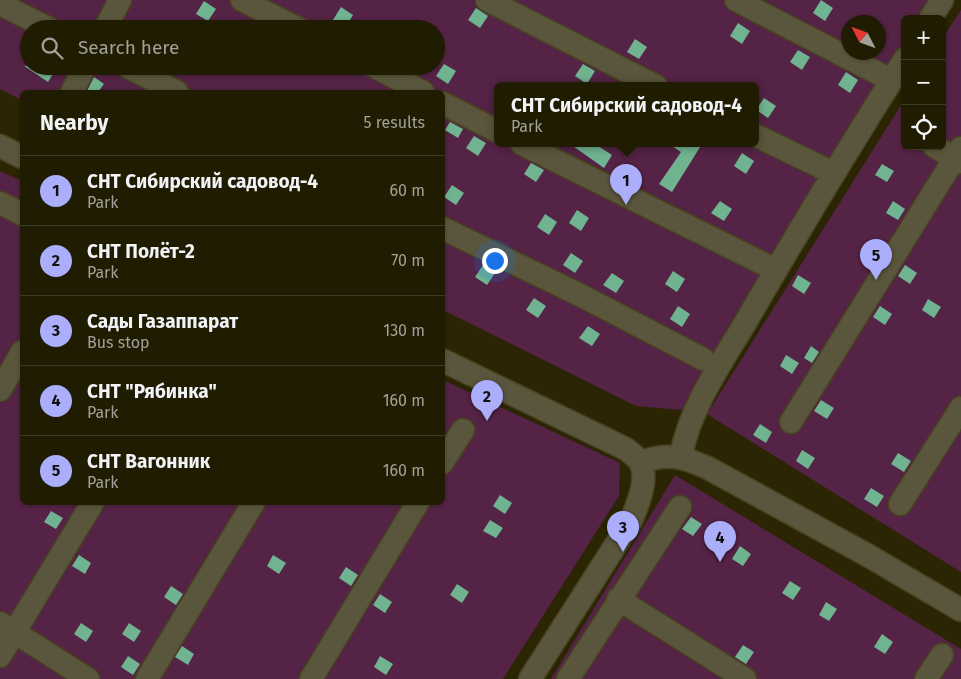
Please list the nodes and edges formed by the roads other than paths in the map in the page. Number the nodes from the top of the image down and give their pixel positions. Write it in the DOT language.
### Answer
graph roads {
  1 [pos="120,0"];
  2 [pos="242,0"];
  3 [pos="487,0"];
  4 [pos="736,0"];
  5 [pos="942,0"];
  6 [pos="0,4"];
  7 [pos="933,15"];
  8 [pos="32,20"];
  9 [pos="110,20"];
  10 [pos="281,20"];
  11 [pos="904,60"];
  12 [pos="81,75"];
  13 [pos="144,75"];
  14 [pos="390,75"];
  15 [pos="891,80"];
  16 [pos="648,82"];
  17 [pos="73,90"];
  18 [pos="173,90"];
  19 [pos="419,90"];
  20 [pos="445,105"];
  21 [pos="494,129"];
  22 [pos="759,137"];
  23 [pos="0,146"];
  24 [pos="528,147"];
  25 [pos="944,150"];
  26 [pos="20,156"];
  27 [pos="959,156"];
  28 [pos="833,173"];
  29 [pos="0,203"];
  30 [pos="20,213"];
  31 [pos="445,229"];
  32 [pos="776,270"];
  33 [pos="20,355"];
  34 [pos="703,359"];
  35 [pos="445,361"];
  36 [pos="0,390"];
  37 [pos="961,408"];
  38 [pos="791,422"];
  39 [pos="463,430"];
  40 [pos="682,456"];
  41 [pos="445,458"];
  42 [pos="640,462"];
  43 [pos="900,504"];
  44 [pos="91,505"];
  45 [pos="252,505"];
  46 [pos="416,505"];
  47 [pos="680,507"];
  48 [pos="618,598"];
  49 [pos="961,610"];
  50 [pos="7,628"];
  51 [pos="942,655"];
  52 [pos="0,656"];
  53 [pos="88,679"];
  54 [pos="147,679"];
  55 [pos="311,679"];
  56 [pos="530,679"];
  57 [pos="568,679"];
  58 [pos="745,679"];
  59 [pos="926,679"];
  1 -- 9 [label="street"];
  2 -- 10 [label="street"];
  3 -- 16 [label="street"];
  4 -- 15 [label="street"];
  5 -- 7 [label="street"];
  6 -- 8 [label="street"];
  11 -- 15 [label="street"];
  12 -- 17 [label="street"];
  13 -- 18 [label="street"];
  14 -- 19 [label="street"];
  15 -- 28 [label="street"];
  20 -- 21 [label="street"];
  22 -- 28 [label="street"];
  23 -- 26 [label="street"];
  24 -- 32 [label="street"];
  25 -- 27 [label="street"];
  27 -- 38 [label="street"];
  28 -- 32 [label="street"];
  29 -- 30 [label="street"];
  31 -- 34 [label="street"];
  32 -- 40 [label="street"];
  33 -- 36 [label="street"];
  35 -- 42 [label="street"];
  37 -- 43 [label="street"];
  39 -- 41 [label="street"];
  40 -- 42 [label="street"];
  40 -- 49 [label="street"];
  42 -- 56 [label="street"];
  44 -- 50 [label="street"];
  45 -- 54 [label="street"];
  46 -- 55 [label="street"];
  47 -- 48 [label="street"];
  48 -- 57 [label="street"];
  48 -- 58 [label="street"];
  50 -- 52 [label="street"];
  50 -- 53 [label="street"];
  51 -- 59 [label="street"];
}
